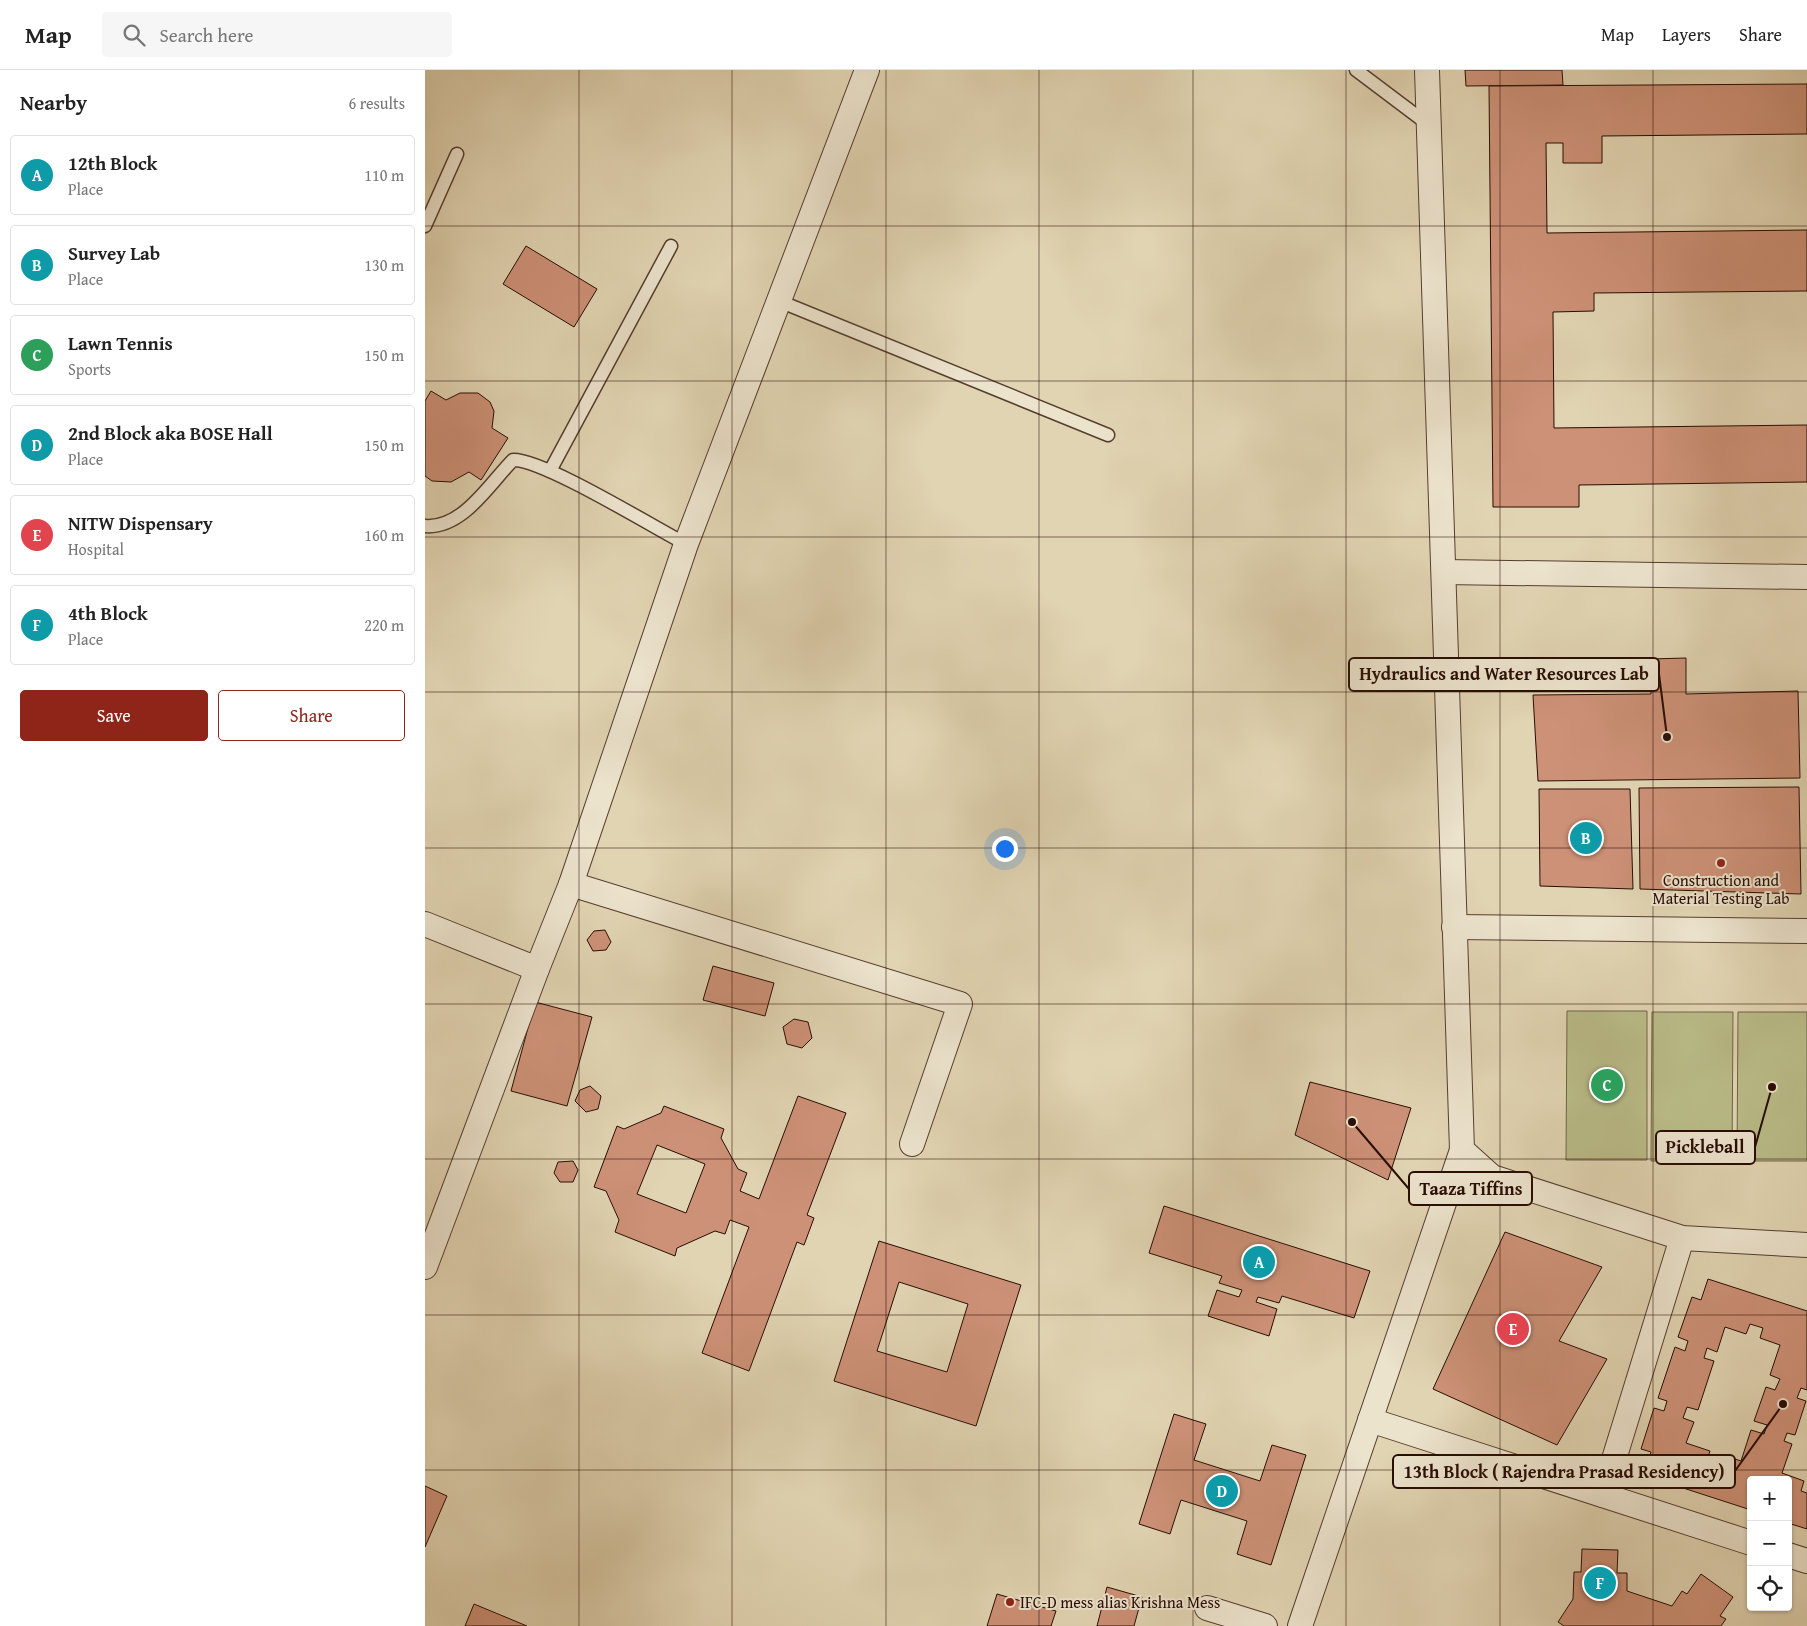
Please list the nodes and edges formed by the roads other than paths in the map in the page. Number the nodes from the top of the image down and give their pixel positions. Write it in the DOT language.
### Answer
graph roads {
  1 [pos="867,70"];
  2 [pos="1356,70"];
  3 [pos="1427,70"];
  4 [pos="1429,125"];
  5 [pos="457,154"];
  6 [pos="425,226"];
  7 [pos="671,246"];
  8 [pos="779,300"];
  9 [pos="1108,435"];
  10 [pos="550,471"];
  11 [pos="425,526"];
  12 [pos="686,544"];
  13 [pos="1444,572"];
  14 [pos="1807,577"];
  15 [pos="571,884"];
  16 [pos="425,924"];
  17 [pos="1454,926"];
  18 [pos="1807,931"];
  19 [pos="537,969"];
  20 [pos="912,1144"];
  21 [pos="1462,1150"];
  22 [pos="1682,1238"];
  23 [pos="1807,1245"];
  24 [pos="425,1267"];
  25 [pos="1370,1420"];
  26 [pos="1603,1495"];
  27 [pos="1747,1542"];
  28 [pos="1792,1556"];
  29 [pos="1807,1561"];
  30 [pos="1207,1608"];
  31 [pos="1265,1626"];
  32 [pos="1300,1626"];
  1 -- 8 [label="street"];
  2 -- 4 [label="lane"];
  3 -- 4 [label="street"];
  4 -- 13 [label="street"];
  5 -- 6 [label="lane"];
  7 -- 10 [label="lane"];
  8 -- 9 [label="lane"];
  8 -- 12 [label="street"];
  10 -- 11 [label="lane"];
  10 -- 12 [label="lane"];
  12 -- 15 [label="street"];
  13 -- 14 [label="street"];
  13 -- 17 [label="street"];
  15 -- 19 [label="street"];
  15 -- 20 [label="street"];
  16 -- 19 [label="street"];
  17 -- 18 [label="street"];
  17 -- 21 [label="street"];
  19 -- 24 [label="street"];
  21 -- 22 [label="street"];
  21 -- 25 [label="street"];
  22 -- 23 [label="street"];
  22 -- 26 [label="street"];
  25 -- 26 [label="street"];
  25 -- 32 [label="street"];
  26 -- 27 [label="street"];
  28 -- 29 [label="street"];
  30 -- 31 [label="street"];
}
